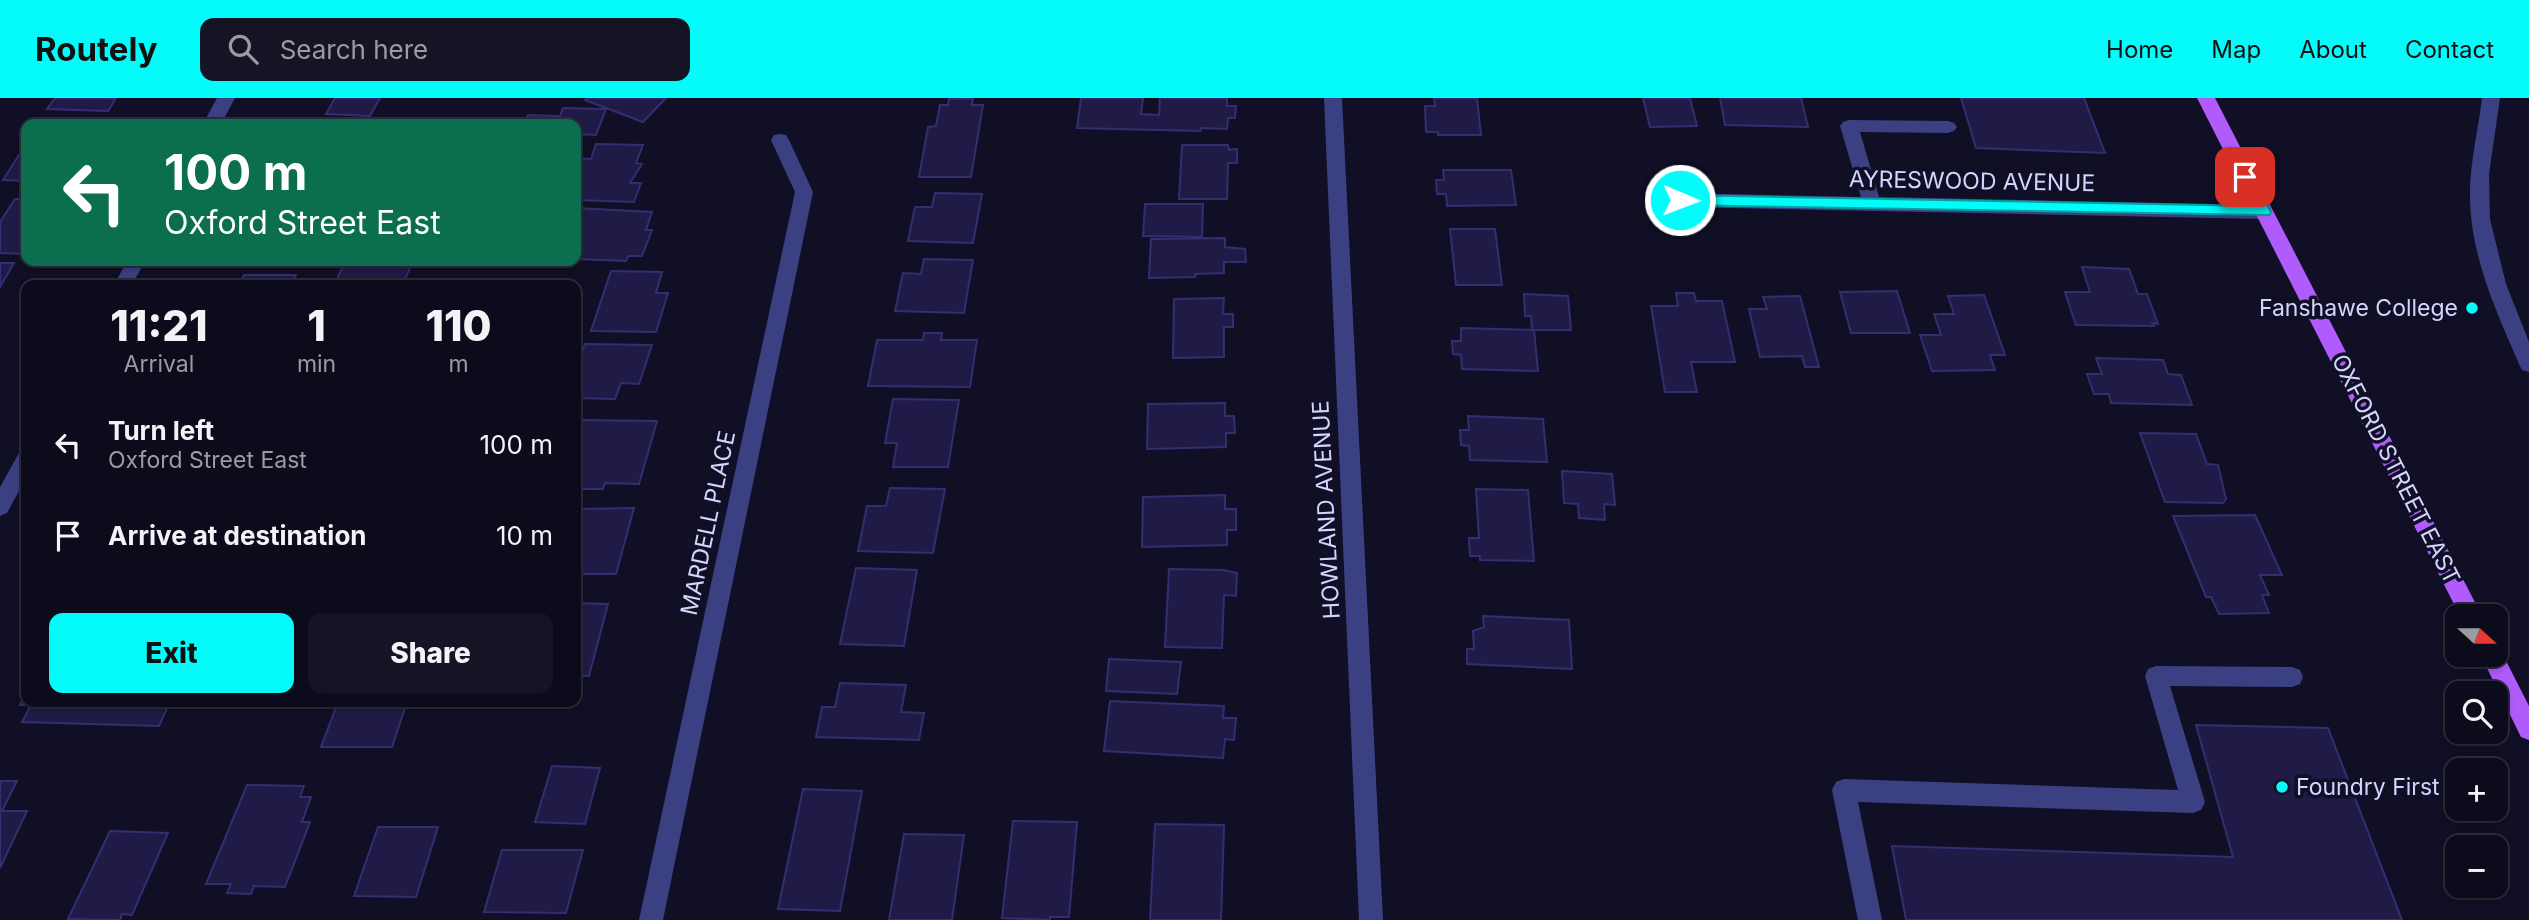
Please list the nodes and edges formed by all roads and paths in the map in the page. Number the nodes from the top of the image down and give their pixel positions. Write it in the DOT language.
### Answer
graph roads {
  1 [pos="226,98"];
  2 [pos="1333,98"];
  3 [pos="2206,98"];
  4 [pos="2491,98"];
  5 [pos="215,119"];
  6 [pos="1948,127"];
  7 [pos="780,140"];
  8 [pos="1680,200"];
  9 [pos="1872,204"];
  10 [pos="2264,212"];
  11 [pos="2529,364"];
  12 [pos="21,468"];
  13 [pos="0,507"];
  14 [pos="2465,604"];
  15 [pos="2498,667"];
  16 [pos="2292,677"];
  17 [pos="2529,729"];
  18 [pos="651,920"];
  19 [pos="1371,920"];
  20 [pos="1870,920"];
  1 -- 5 [label="street"];
  2 -- 19 [label="street, HOWLAND AVENUE"];
  3 -- 10 [label="main road, OXFORD STREET EAST"];
  4 -- 11 [label="street"];
  6 -- 9 [label="street"];
  7 -- 18 [label="street, MARDELL PLACE"];
  8 -- 9 [label="street, AYRESWOOD AVENUE"];
  9 -- 10 [label="street, AYRESWOOD AVENUE"];
  10 -- 14 [label="main road, OXFORD STREET EAST"];
  12 -- 13 [label="street"];
  15 -- 17 [label="main road"];
  16 -- 20 [label="street"];
}
